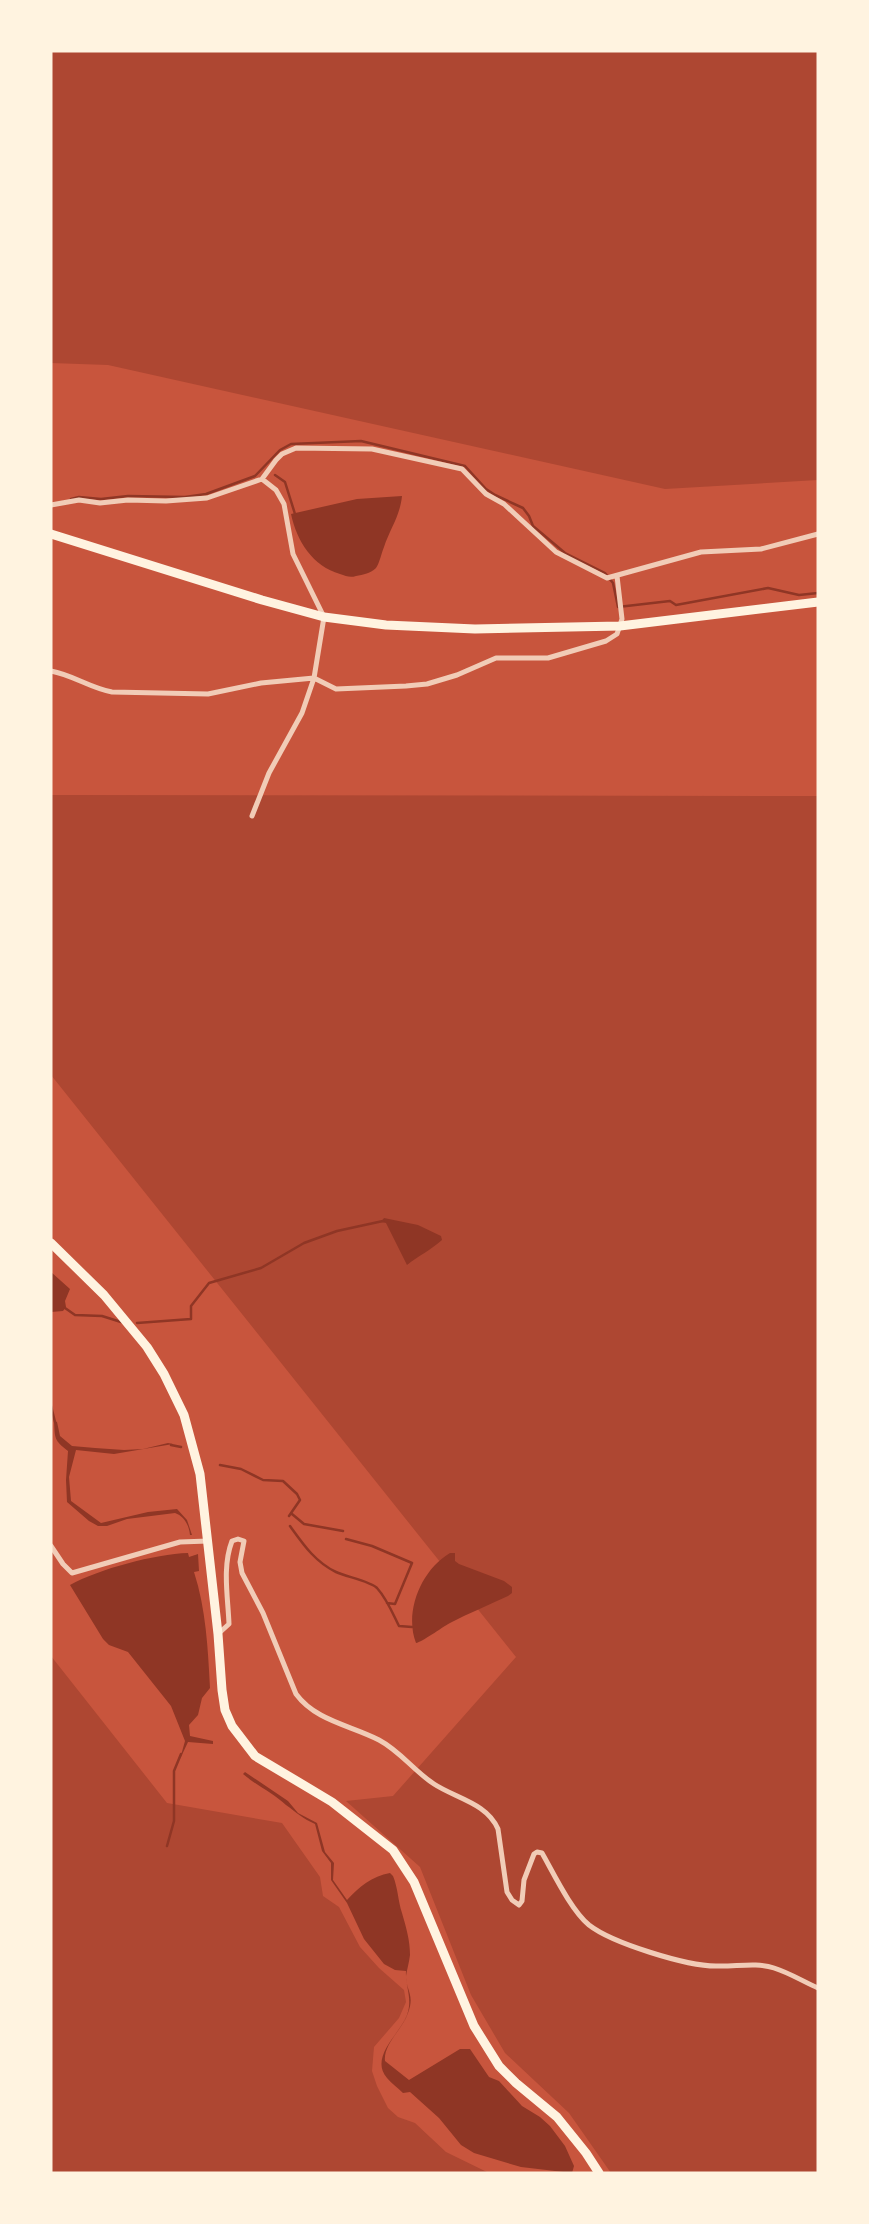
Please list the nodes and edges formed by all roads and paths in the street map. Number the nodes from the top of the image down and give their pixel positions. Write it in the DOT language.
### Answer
graph roads {
  1 [pos="262,479"];
  2 [pos="51,505"];
  3 [pos="51,534"];
  4 [pos="818,534"];
  5 [pos="612,577"];
  6 [pos="818,602"];
  7 [pos="324,617"];
  8 [pos="620,626"];
  9 [pos="51,671"];
  10 [pos="314,678"];
  11 [pos="252,816"];
  12 [pos="51,1243"];
  13 [pos="208,1541"];
  14 [pos="51,1546"];
  15 [pos="218,1634"];
  16 [pos="818,1988"];
  17 [pos="599,2173"];
  1 -- 2 [label="street"];
  1 -- 5 [label="street"];
  1 -- 7 [label="street"];
  3 -- 7 [label="main road"];
  4 -- 5 [label="street"];
  5 -- 8 [label="street"];
  6 -- 8 [label="main road"];
  7 -- 8 [label="main road"];
  7 -- 10 [label="street"];
  8 -- 10 [label="street"];
  9 -- 10 [label="street"];
  10 -- 11 [label="street"];
  12 -- 13 [label="main road"];
  13 -- 14 [label="street"];
  13 -- 15 [label="main road"];
  15 -- 16 [label="street"];
  15 -- 17 [label="main road"];
}
